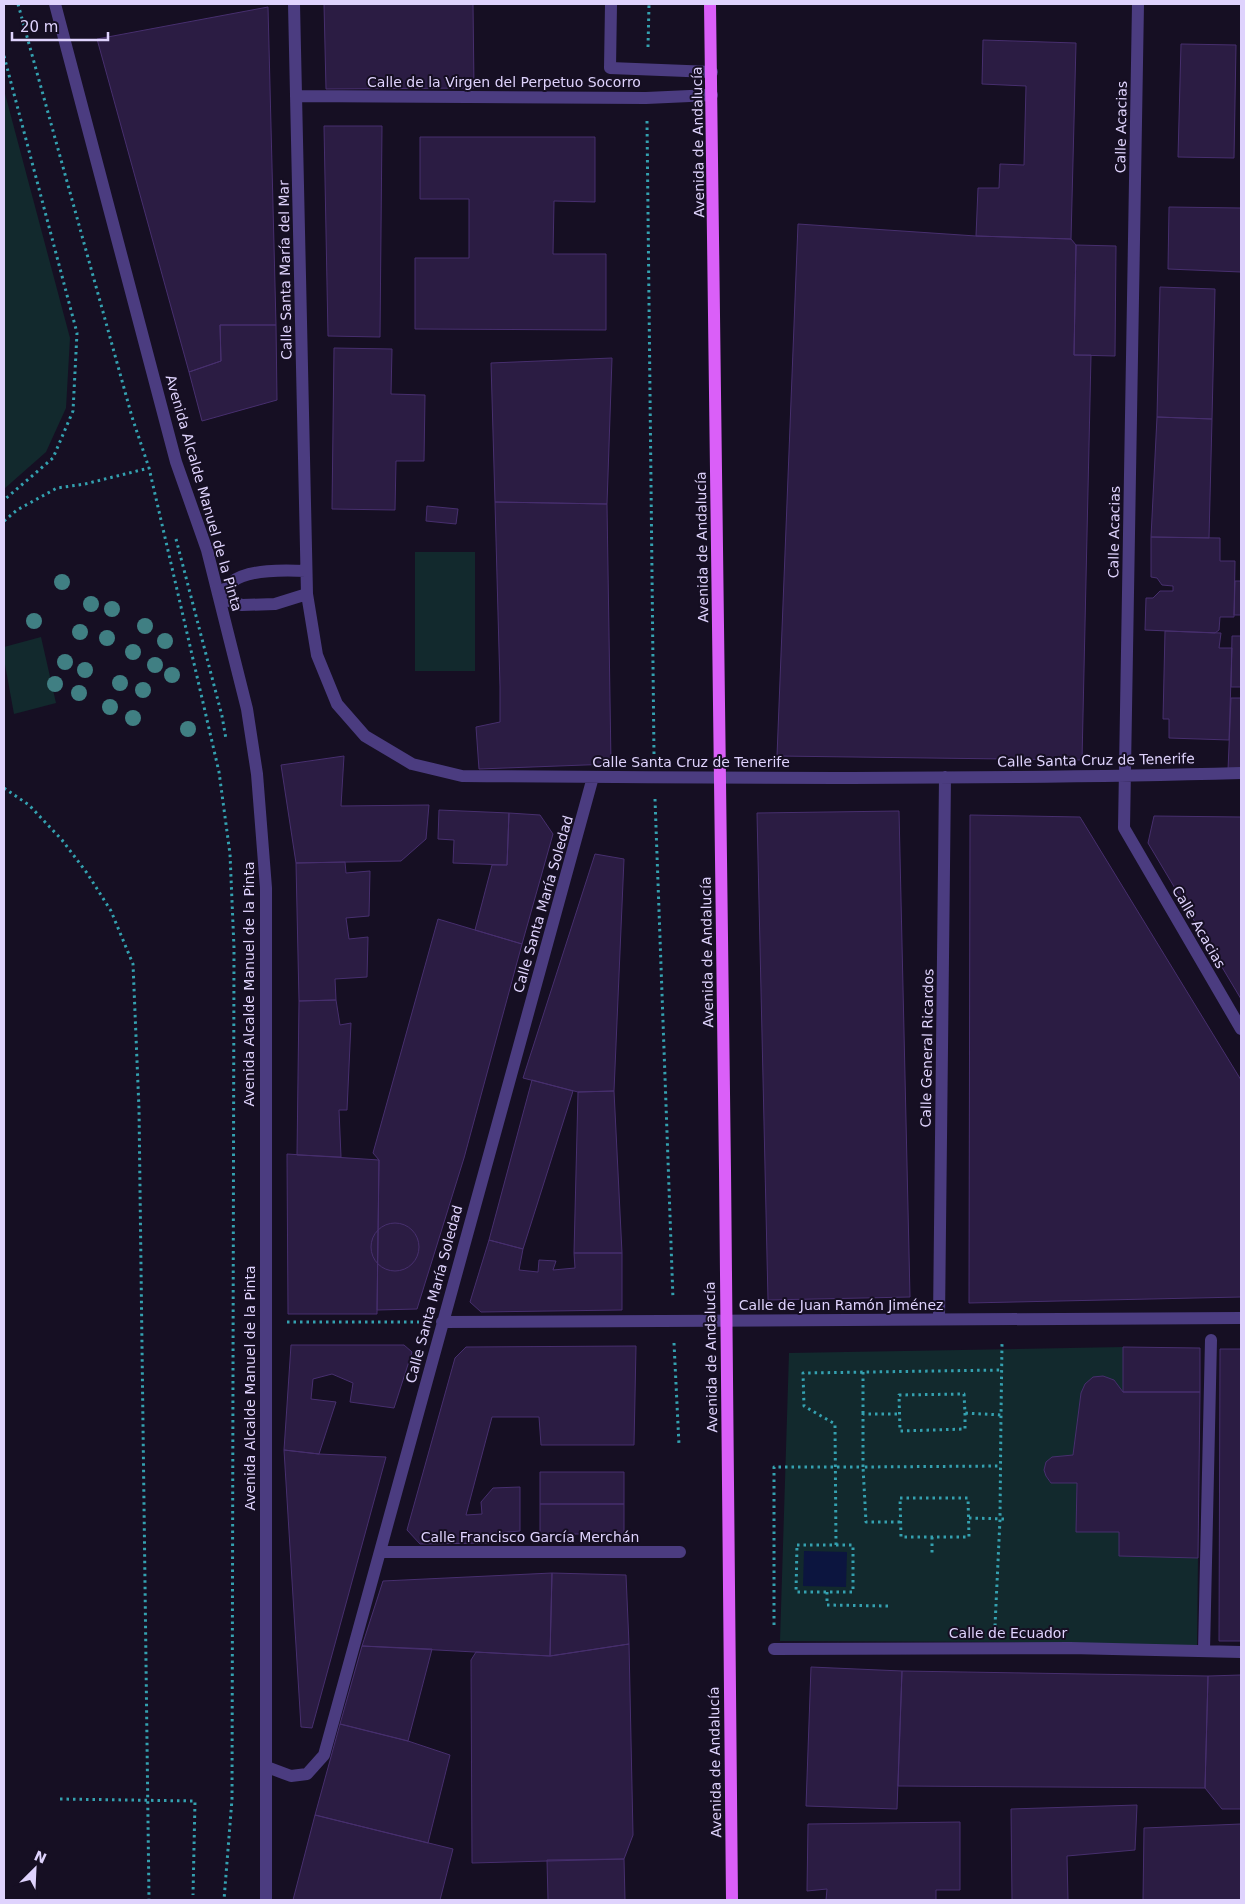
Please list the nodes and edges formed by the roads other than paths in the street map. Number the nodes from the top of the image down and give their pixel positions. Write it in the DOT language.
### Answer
graph roads {
  1 [pos="55,4"];
  2 [pos="294,4"];
  3 [pos="611,4"];
  4 [pos="710,4"];
  5 [pos="1138,4"];
  6 [pos="712,72"];
  7 [pos="712,95"];
  8 [pos="296,96"];
  9 [pos="306,536"];
  10 [pos="306,571"];
  11 [pos="307,594"];
  12 [pos="220,598"];
  13 [pos="1241,773"];
  14 [pos="1124,776"];
  15 [pos="593,777"];
  16 [pos="719,777"];
  17 [pos="945,777"];
  18 [pos="1241,1029"];
  19 [pos="1241,1318"];
  20 [pos="939,1319"];
  21 [pos="726,1320"];
  22 [pos="442,1322"];
  23 [pos="1211,1340"];
  24 [pos="380,1552"];
  25 [pos="680,1552"];
  26 [pos="774,1649"];
  27 [pos="1204,1652"];
  28 [pos="1241,1652"];
  29 [pos="267,1767"];
  30 [pos="266,1900"];
  31 [pos="732,1900"];
  1 -- 12 [label="street, Avenida Alcalde Manuel de la Pinta"];
  2 -- 8 [label="street, Calle Santa María del Mar"];
  3 -- 6 [label="street"];
  4 -- 6 [label="main road, Avenida de Andalucía"];
  5 -- 14 [label="street, Calle Acacias"];
  6 -- 7 [label="main road, Avenida de Andalucía"];
  7 -- 8 [label="street, Calle de la Virgen del Perpetuo Socorro"];
  7 -- 16 [label="main road, Avenida de Andalucía"];
  8 -- 9 [label="street, Calle Santa María del Mar"];
  9 -- 10 [label="street, Calle Santa Cruz de Tenerife"];
  10 -- 11 [label="street, Calle Santa Cruz de Tenerife"];
  10 -- 12 [label="street"];
  11 -- 12 [label="street"];
  11 -- 15 [label="street, Calle Santa Cruz de Tenerife"];
  12 -- 29 [label="street, Avenida Alcalde Manuel de la Pinta"];
  13 -- 14 [label="street, Calle Santa Cruz de Tenerife"];
  14 -- 17 [label="street, Calle Santa Cruz de Tenerife"];
  14 -- 18 [label="street, Calle Acacias"];
  15 -- 16 [label="street, Calle Santa Cruz de Tenerife"];
  15 -- 22 [label="street, Calle Santa María Soledad"];
  16 -- 17 [label="street, Calle Santa Cruz de Tenerife"];
  16 -- 21 [label="main road, Avenida de Andalucía"];
  17 -- 20 [label="street, Calle General Ricardos"];
  19 -- 20 [label="street, Calle de Juan Ramón Jiménez"];
  20 -- 21 [label="street, Calle de Juan Ramón Jiménez"];
  21 -- 22 [label="street, Calle de Juan Ramón Jiménez"];
  21 -- 31 [label="main road, Avenida de Andalucía"];
  22 -- 24 [label="street, Calle Santa María Soledad"];
  23 -- 27 [label="street"];
  24 -- 25 [label="street, Calle Francisco García Merchán"];
  24 -- 29 [label="street, Calle Santa María Soledad"];
  26 -- 27 [label="street, Calle de Ecuador"];
  27 -- 28 [label="street, Calle de Ecuador"];
  29 -- 30 [label="street, Avenida Alcalde Manuel de la Pinta"];
}
